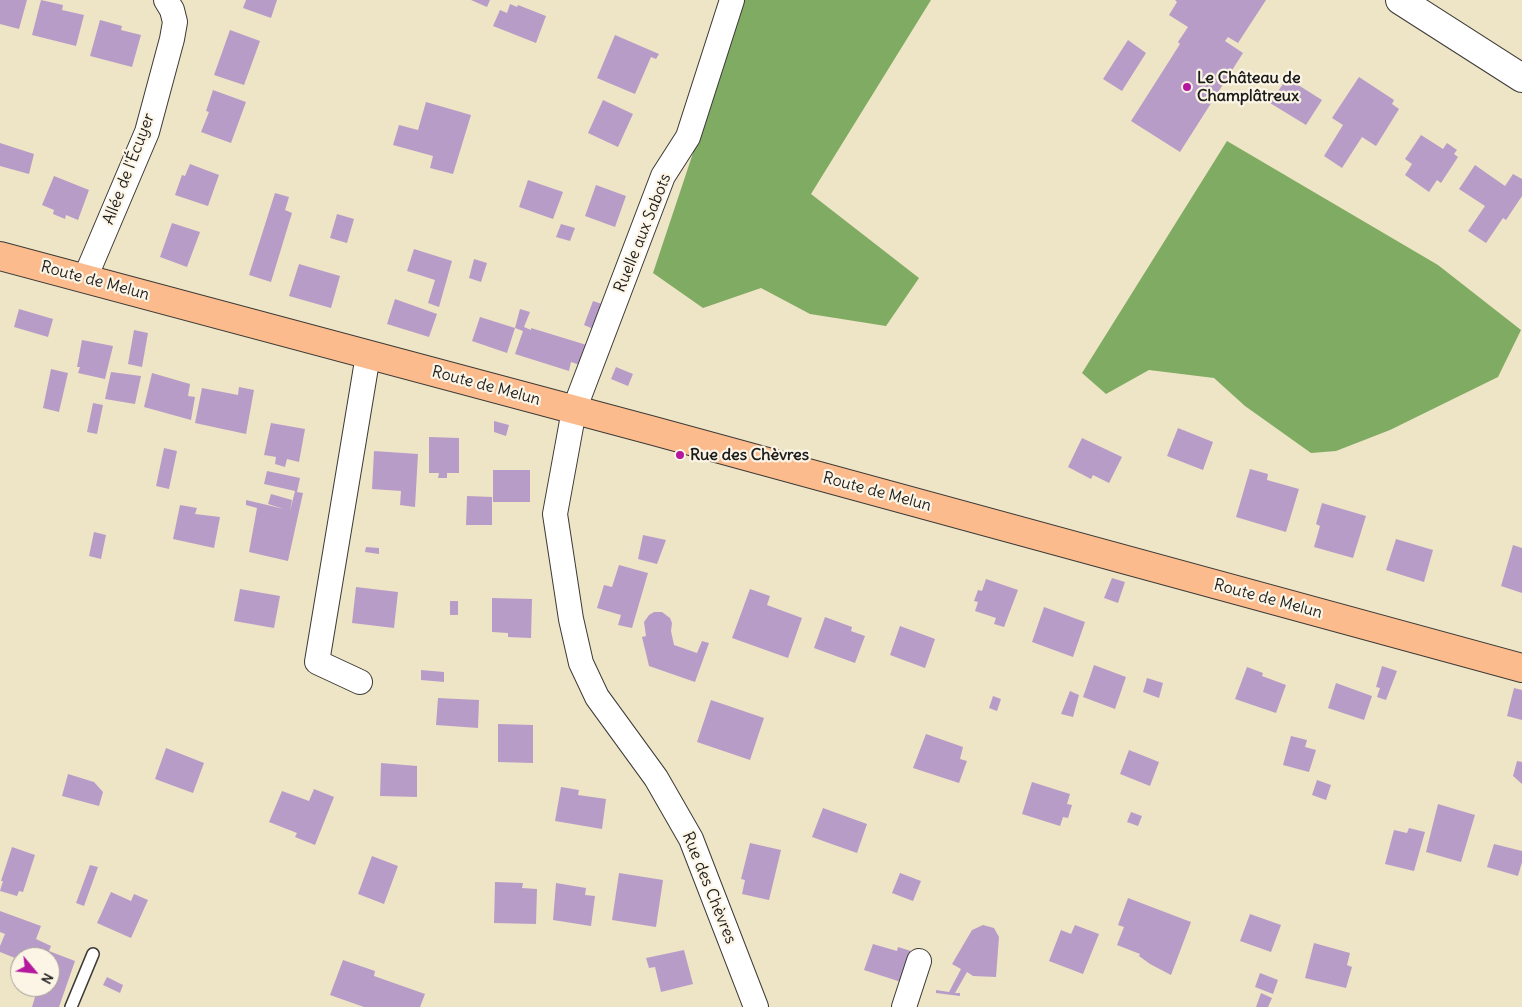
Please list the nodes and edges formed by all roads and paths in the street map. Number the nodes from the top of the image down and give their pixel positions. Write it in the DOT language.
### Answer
graph roads {
  1 [pos="166,0"];
  2 [pos="732,0"];
  3 [pos="1400,0"];
  4 [pos="1522,78"];
  5 [pos="0,256"];
  6 [pos="85,278"];
  7 [pos="368,355"];
  8 [pos="574,410"];
  9 [pos="1522,668"];
  10 [pos="360,682"];
  11 [pos="93,954"];
  12 [pos="919,961"];
  13 [pos="70,1007"];
  14 [pos="756,1007"];
  15 [pos="904,1007"];
  1 -- 6 [label="street, Allée de l'Écuyer"];
  2 -- 8 [label="street, Ruelle aux Sabots"];
  3 -- 4 [label="street"];
  5 -- 6 [label="main road, Route de Melun"];
  6 -- 7 [label="main road, Route de Melun"];
  7 -- 8 [label="main road, Route de Melun"];
  7 -- 10 [label="street"];
  8 -- 9 [label="main road, Route de Melun"];
  8 -- 14 [label="street, Rue des Chèvres"];
  11 -- 13 [label="lane"];
  12 -- 15 [label="street"];
}
